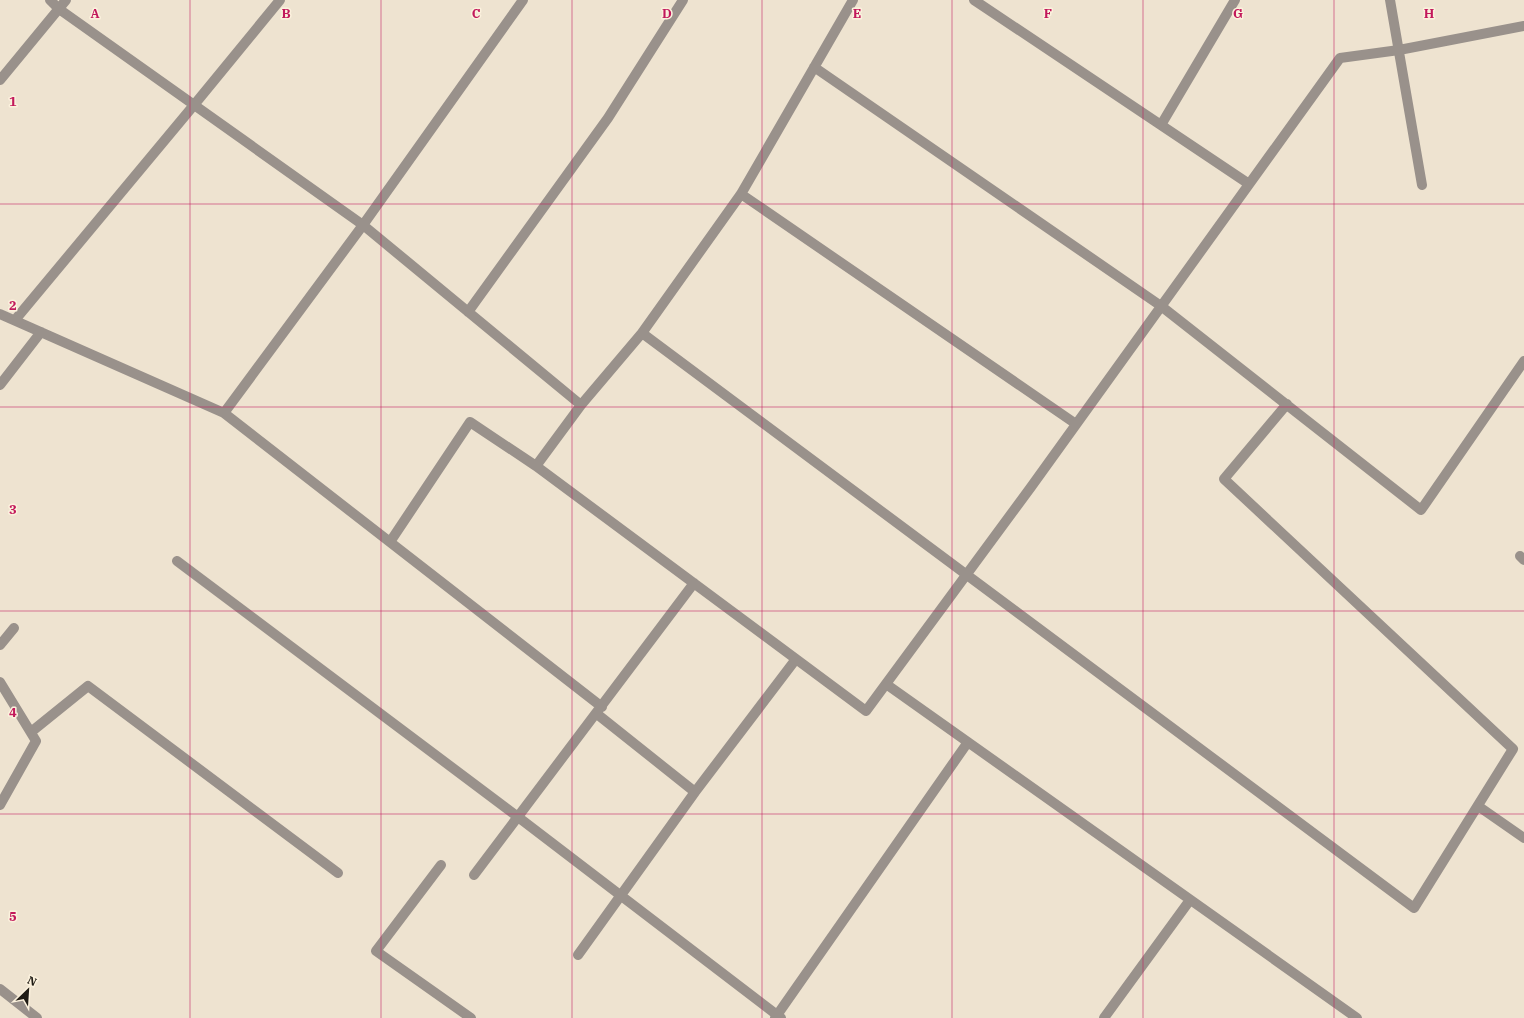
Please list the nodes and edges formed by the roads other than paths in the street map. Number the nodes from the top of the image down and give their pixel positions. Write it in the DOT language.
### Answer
graph roads {
  1 [pos="50,0"];
  2 [pos="66,0"];
  3 [pos="280,0"];
  4 [pos="523,0"];
  5 [pos="683,0"];
  6 [pos="853,0"];
  7 [pos="974,0"];
  8 [pos="1235,0"];
  9 [pos="1390,0"];
  10 [pos="59,9"];
  11 [pos="1524,26"];
  12 [pos="1399,50"];
  13 [pos="814,68"];
  14 [pos="0,80"];
  15 [pos="194,105"];
  16 [pos="1161,125"];
  17 [pos="1249,184"];
  18 [pos="1422,184"];
  19 [pos="741,194"];
  20 [pos="363,225"];
  21 [pos="1161,306"];
  22 [pos="468,312"];
  23 [pos="0,314"];
  24 [pos="15,320"];
  25 [pos="41,332"];
  26 [pos="642,333"];
  27 [pos="1524,361"];
  28 [pos="0,385"];
  29 [pos="1288,404"];
  30 [pos="581,405"];
  31 [pos="224,413"];
  32 [pos="1076,424"];
  33 [pos="536,466"];
  34 [pos="390,542"];
  35 [pos="177,562"];
  36 [pos="967,574"];
  37 [pos="694,583"];
  38 [pos="14,628"];
  39 [pos="0,645"];
  40 [pos="796,659"];
  41 [pos="0,682"];
  42 [pos="886,684"];
  43 [pos="599,710"];
  44 [pos="31,732"];
  45 [pos="968,742"];
  46 [pos="695,792"];
  47 [pos="0,805"];
  48 [pos="1478,806"];
  49 [pos="518,817"];
  50 [pos="1524,838"];
  51 [pos="441,865"];
  52 [pos="338,873"];
  53 [pos="474,875"];
  54 [pos="620,896"];
  55 [pos="1190,900"];
  56 [pos="578,954"];
  57 [pos="0,989"];
  58 [pos="778,1017"];
  59 [pos="37,1018"];
  60 [pos="471,1018"];
  61 [pos="1104,1018"];
  62 [pos="1357,1018"];
  1 -- 10 [label="street"];
  2 -- 10 [label="street"];
  3 -- 15 [label="street"];
  4 -- 20 [label="street"];
  5 -- 22 [label="street"];
  6 -- 13 [label="street"];
  7 -- 16 [label="street"];
  8 -- 16 [label="street"];
  9 -- 12 [label="street"];
  10 -- 14 [label="street"];
  10 -- 15 [label="street"];
  11 -- 12 [label="street"];
  12 -- 17 [label="street"];
  12 -- 18 [label="street"];
  13 -- 19 [label="street"];
  13 -- 21 [label="street"];
  15 -- 20 [label="street"];
  15 -- 24 [label="street"];
  16 -- 17 [label="street"];
  17 -- 21 [label="street"];
  19 -- 26 [label="street"];
  19 -- 32 [label="street"];
  20 -- 22 [label="street"];
  20 -- 31 [label="street"];
  21 -- 29 [label="street"];
  21 -- 32 [label="street"];
  22 -- 30 [label="street"];
  23 -- 24 [label="street"];
  24 -- 25 [label="street"];
  25 -- 28 [label="street"];
  25 -- 31 [label="street"];
  26 -- 30 [label="street"];
  26 -- 36 [label="street"];
  27 -- 29 [label="street"];
  29 -- 48 [label="street"];
  30 -- 33 [label="street"];
  31 -- 34 [label="street"];
  32 -- 36 [label="street"];
  33 -- 34 [label="street"];
  33 -- 37 [label="street"];
  34 -- 43 [label="street"];
  35 -- 49 [label="street"];
  36 -- 42 [label="street"];
  36 -- 48 [label="street"];
  37 -- 40 [label="street"];
  37 -- 43 [label="street"];
  38 -- 39 [label="street"];
  40 -- 42 [label="street"];
  40 -- 46 [label="street"];
  41 -- 44 [label="street"];
  42 -- 45 [label="street"];
  43 -- 46 [label="street"];
  43 -- 49 [label="street"];
  44 -- 47 [label="street"];
  44 -- 52 [label="street"];
  45 -- 55 [label="street"];
  45 -- 58 [label="street"];
  46 -- 54 [label="street"];
  48 -- 50 [label="street"];
  49 -- 53 [label="street"];
  49 -- 54 [label="street"];
  51 -- 60 [label="street"];
  54 -- 56 [label="street"];
  54 -- 58 [label="street"];
  55 -- 61 [label="street"];
  55 -- 62 [label="street"];
  57 -- 59 [label="street"];
}
